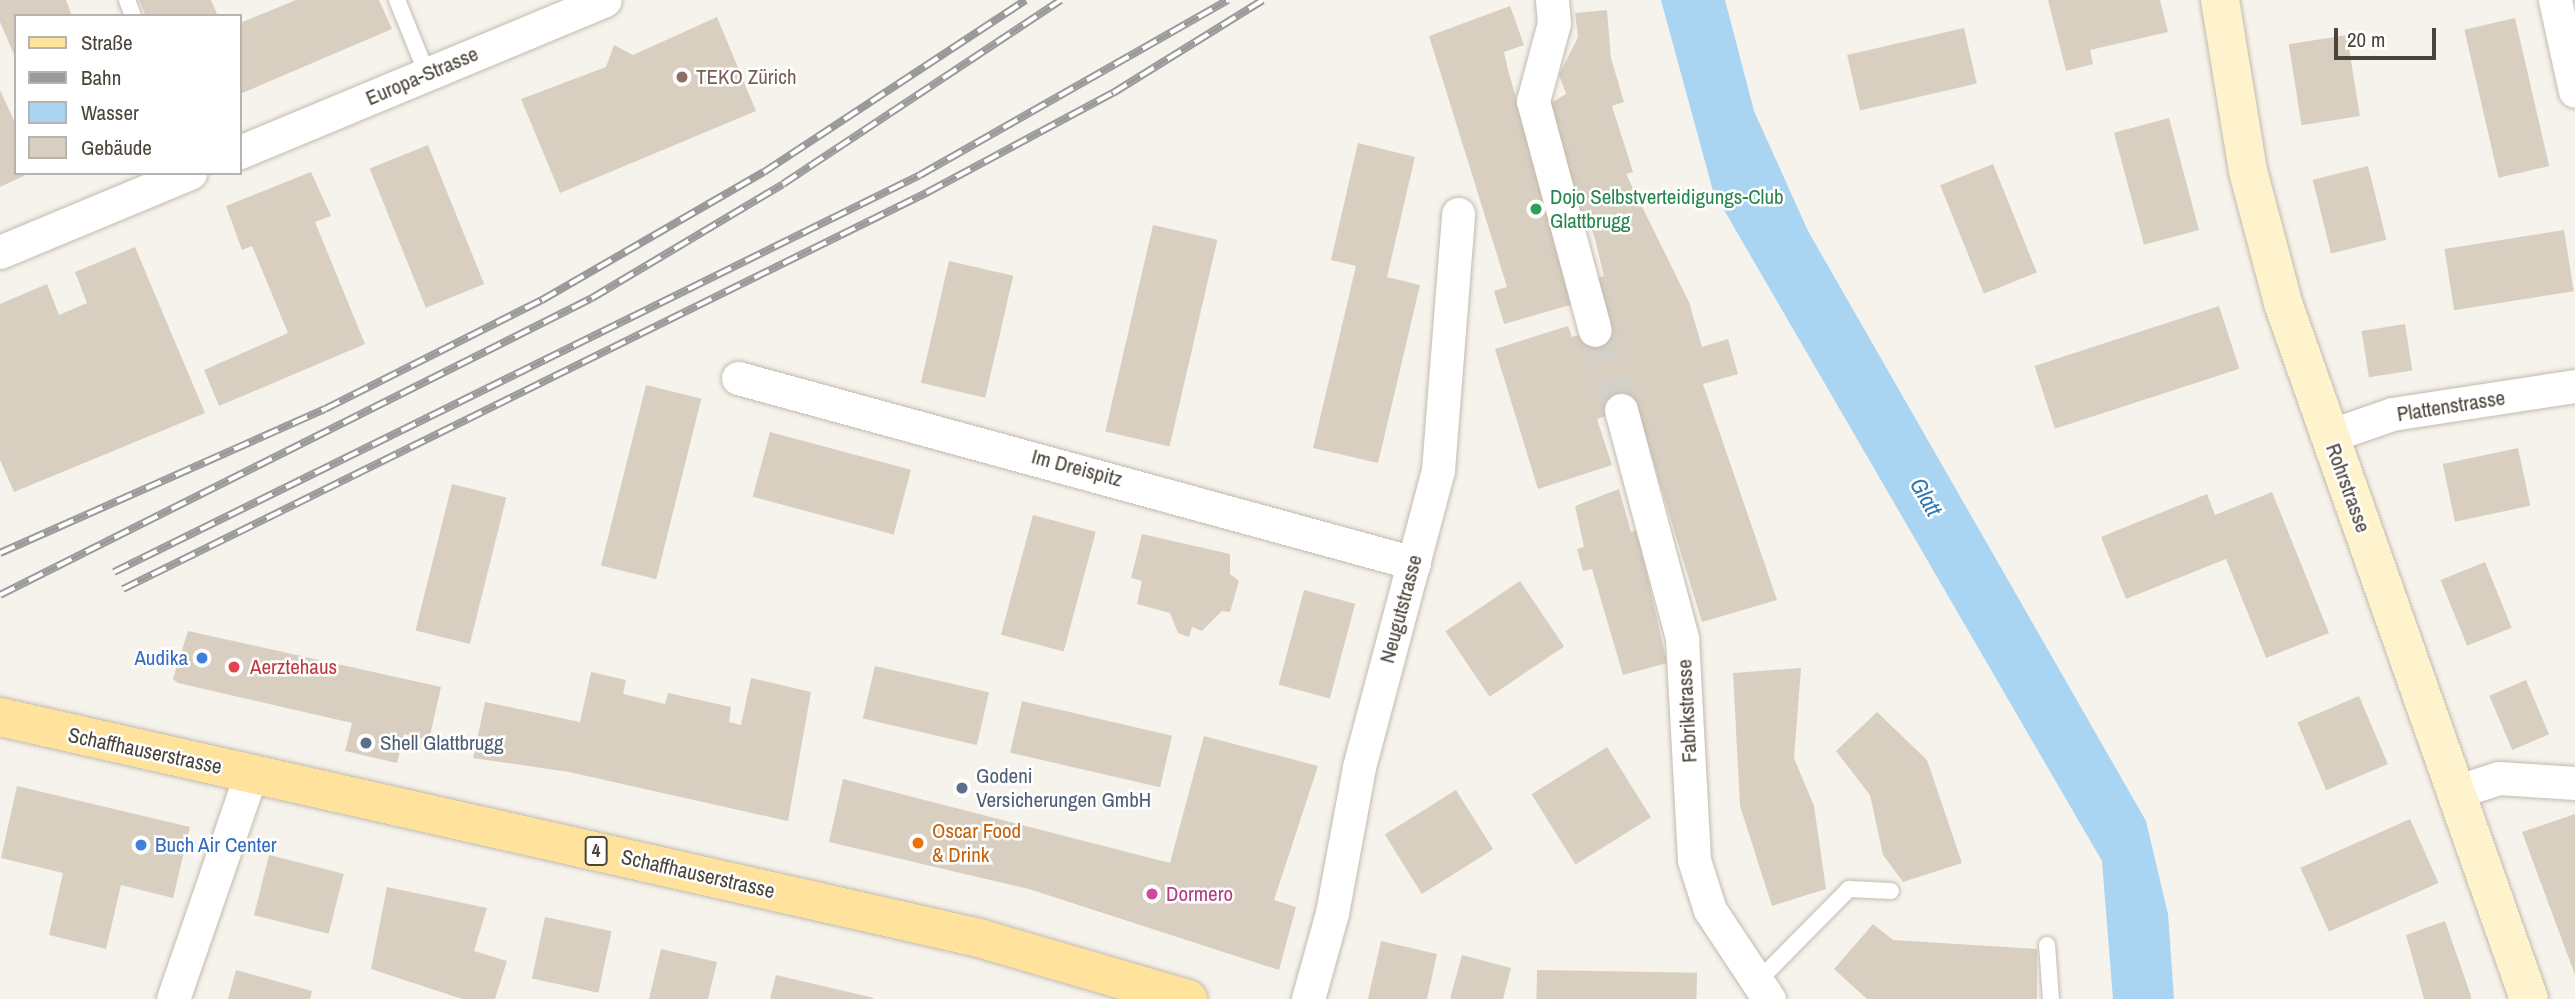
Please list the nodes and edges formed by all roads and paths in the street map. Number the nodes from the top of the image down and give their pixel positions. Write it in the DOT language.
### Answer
graph roads {
  1 [pos="397,0"];
  2 [pos="605,0"];
  3 [pos="1552,0"];
  4 [pos="2220,0"];
  5 [pos="2554,0"];
  6 [pos="427,74"];
  7 [pos="2575,91"];
  8 [pos="242,151"];
  9 [pos="185,175"];
  10 [pos="1458,214"];
  11 [pos="0,252"];
  12 [pos="1595,330"];
  13 [pos="738,378"];
  14 [pos="2575,386"];
  15 [pos="1621,410"];
  16 [pos="2329,436"];
  17 [pos="1414,563"];
  18 [pos="0,718"];
  19 [pos="251,774"];
  20 [pos="2575,783"];
  21 [pos="2455,792"];
  22 [pos="1891,891"];
  23 [pos="2047,944"];
  24 [pos="2521,988"];
  25 [pos="1764,989"];
  26 [pos="173,999"];
  27 [pos="1188,999"];
  28 [pos="1308,999"];
  29 [pos="2051,999"];
  1 -- 6 [label="lane"];
  2 -- 6 [label="street, Europa-Strasse"];
  3 -- 12 [label="street"];
  4 -- 16 [label="main road, Rohrstrasse"];
  5 -- 7 [label="street"];
  6 -- 8 [label="street, Europa-Strasse"];
  9 -- 11 [label="street"];
  10 -- 17 [label="street, Neugutstrasse"];
  13 -- 17 [label="street, Im Dreispitz"];
  14 -- 16 [label="street, Plattenstrasse"];
  15 -- 25 [label="street, Fabrikstrasse"];
  16 -- 21 [label="main road, Rohrstrasse"];
  17 -- 28 [label="street, Neugutstrasse"];
  18 -- 19 [label="main road, Schaffhauserstrasse / 4"];
  19 -- 26 [label="street"];
  19 -- 27 [label="main road, Schaffhauserstrasse / 4"];
  20 -- 21 [label="street"];
  21 -- 24 [label="main road, Rohrstrasse"];
  22 -- 25 [label="lane"];
  23 -- 29 [label="lane"];
}
